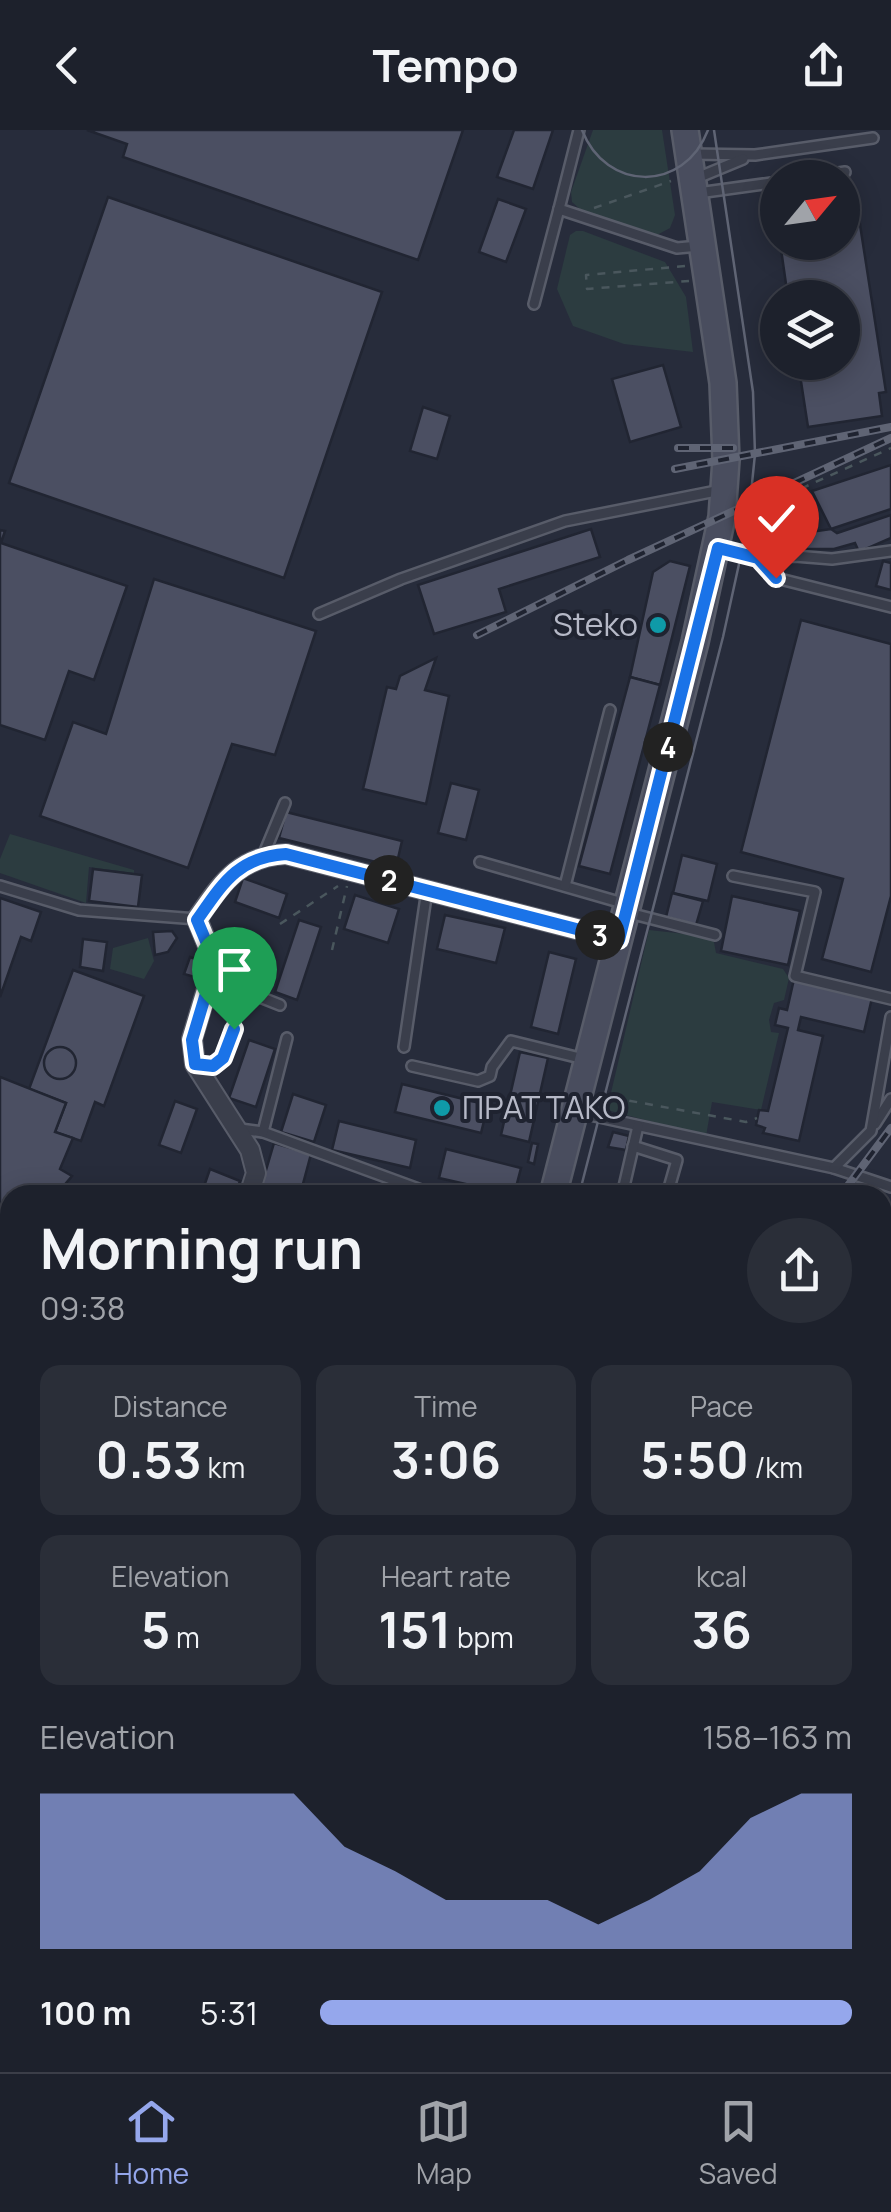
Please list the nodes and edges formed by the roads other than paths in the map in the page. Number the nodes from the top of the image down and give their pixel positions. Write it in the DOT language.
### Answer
graph roads {
  1 [pos="579,130"];
  2 [pos="873,138"];
  3 [pos="755,155"];
  4 [pos="687,168"];
  5 [pos="760,179"];
  6 [pos="560,209"];
  7 [pos="695,256"];
  8 [pos="534,304"];
  9 [pos="724,490"];
  10 [pos="718,548"];
  11 [pos="891,551"];
  12 [pos="758,558"];
  13 [pos="891,607"];
  14 [pos="319,614"];
  15 [pos="610,710"];
  16 [pos="285,803"];
  17 [pos="263,856"];
  18 [pos="480,862"];
  19 [pos="733,876"];
  20 [pos="0,886"];
  21 [pos="564,886"];
  22 [pos="427,890"];
  23 [pos="627,908"];
  24 [pos="197,920"];
  25 [pos="715,935"];
  26 [pos="619,940"];
  27 [pos="212,978"];
  28 [pos="891,1000"];
  29 [pos="280,1005"];
  30 [pos="891,1017"];
  31 [pos="234,1029"];
  32 [pos="287,1038"];
  33 [pos="404,1047"];
  34 [pos="587,1059"];
  35 [pos="195,1064"];
  36 [pos="412,1066"];
  37 [pos="891,1099"];
  38 [pos="573,1112"];
  39 [pos="638,1126"];
  40 [pos="238,1129"];
  41 [pos="871,1131"];
  42 [pos="263,1132"];
  43 [pos="633,1146"];
  44 [pos="834,1168"];
  45 [pos="252,1185"];
  46 [pos="408,1185"];
  47 [pos="555,1185"];
  48 [pos="624,1185"];
  49 [pos="671,1185"];
  50 [pos="885,1185"];
  1 -- 6 [label="lane"];
  2 -- 3 [label="lane"];
  3 -- 4 [label="lane"];
  3 -- 4 [label="lane"];
  4 -- 5 [label="lane"];
  4 -- 7 [label="main road"];
  6 -- 7 [label="lane"];
  6 -- 8 [label="lane"];
  7 -- 9 [label="main road"];
  9 -- 10 [label="main road"];
  9 -- 14 [label="lane"];
  10 -- 12 [label="lane"];
  10 -- 23 [label="main road"];
  11 -- 12 [label="lane"];
  12 -- 13 [label="lane"];
  15 -- 21 [label="lane"];
  16 -- 17 [label="lane"];
  17 -- 22 [label="street"];
  17 -- 24 [label="street"];
  18 -- 21 [label="lane"];
  19 -- 28 [label="lane"];
  20 -- 24 [label="lane"];
  21 -- 23 [label="lane"];
  22 -- 26 [label="street"];
  22 -- 33 [label="lane"];
  23 -- 25 [label="lane"];
  23 -- 26 [label="main road"];
  24 -- 27 [label="street"];
  26 -- 34 [label="main road"];
  27 -- 29 [label="lane"];
  27 -- 35 [label="street"];
  30 -- 41 [label="lane"];
  31 -- 35 [label="lane"];
  32 -- 42 [label="lane"];
  34 -- 36 [label="lane"];
  34 -- 38 [label="main road"];
  35 -- 40 [label="street"];
  37 -- 41 [label="lane"];
  38 -- 39 [label="lane"];
  38 -- 47 [label="main road"];
  39 -- 43 [label="lane"];
  39 -- 44 [label="lane"];
  40 -- 42 [label="lane"];
  40 -- 45 [label="street"];
  41 -- 44 [label="lane"];
  42 -- 46 [label="lane"];
  43 -- 48 [label="lane"];
  43 -- 49 [label="lane"];
  44 -- 50 [label="lane"];
}
